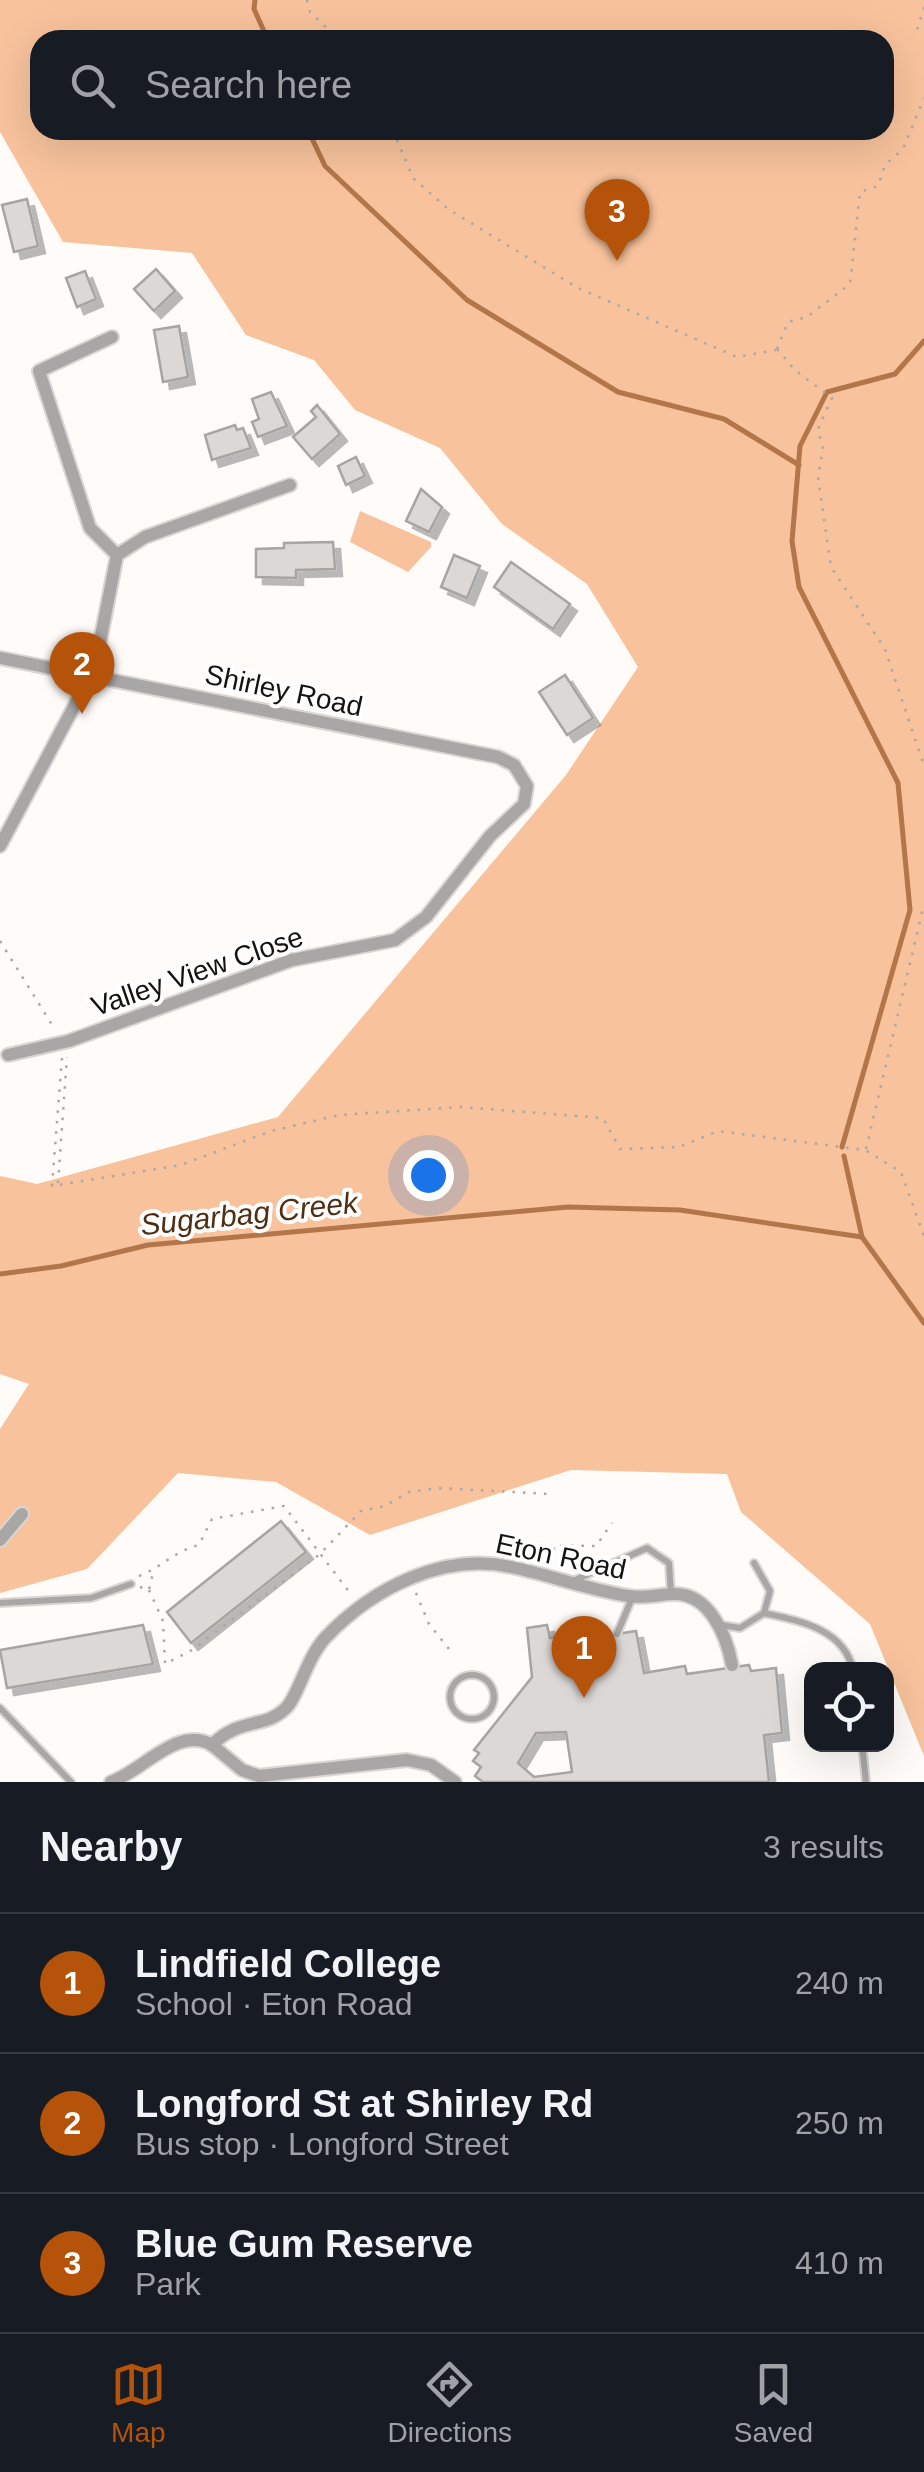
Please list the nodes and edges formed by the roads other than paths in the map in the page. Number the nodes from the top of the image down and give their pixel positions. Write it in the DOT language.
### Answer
graph roads {
  1 [pos="112,337"];
  2 [pos="290,485"];
  3 [pos="118,555"];
  4 [pos="0,658"];
  5 [pos="90,676"];
  6 [pos="524,804"];
  7 [pos="0,846"];
  8 [pos="8,1056"];
  9 [pos="22,1514"];
  10 [pos="0,1540"];
  11 [pos="754,1563"];
  12 [pos="572,1582"];
  13 [pos="131,1584"];
  14 [pos="671,1594"];
  15 [pos="632,1597"];
  16 [pos="0,1603"];
  17 [pos="764,1614"];
  18 [pos="720,1624"];
  19 [pos="617,1634"];
  20 [pos="850,1662"];
  21 [pos="732,1665"];
  22 [pos="494,1696"];
  23 [pos="0,1708"];
  24 [pos="212,1745"];
  25 [pos="863,1752"];
  26 [pos="134,1778"];
  27 [pos="72,1782"];
  28 [pos="112,1782"];
  29 [pos="455,1782"];
  30 [pos="866,1782"];
  1 -- 3 [label="street"];
  2 -- 3 [label="street"];
  3 -- 5 [label="street"];
  4 -- 5 [label="street, Shirley Road"];
  5 -- 6 [label="street, Shirley Road"];
  5 -- 7 [label="street"];
  6 -- 8 [label="street, Valley View Close"];
  9 -- 10 [label="street"];
  11 -- 17 [label="lane"];
  12 -- 14 [label="lane"];
  12 -- 15 [label="street, Eton Road"];
  12 -- 24 [label="street, Eton Road"];
  13 -- 16 [label="lane"];
  14 -- 15 [label="street, Eton Road"];
  14 -- 18 [label="street"];
  15 -- 19 [label="lane"];
  17 -- 18 [label="lane"];
  17 -- 20 [label="lane"];
  18 -- 21 [label="street"];
  22 -- 22 [label="lane"];
  23 -- 27 [label="lane"];
  24 -- 26 [label="street, Eton Road"];
  24 -- 29 [label="street"];
  25 -- 30 [label="lane"];
  26 -- 28 [label="street, Eton Road"];
}
